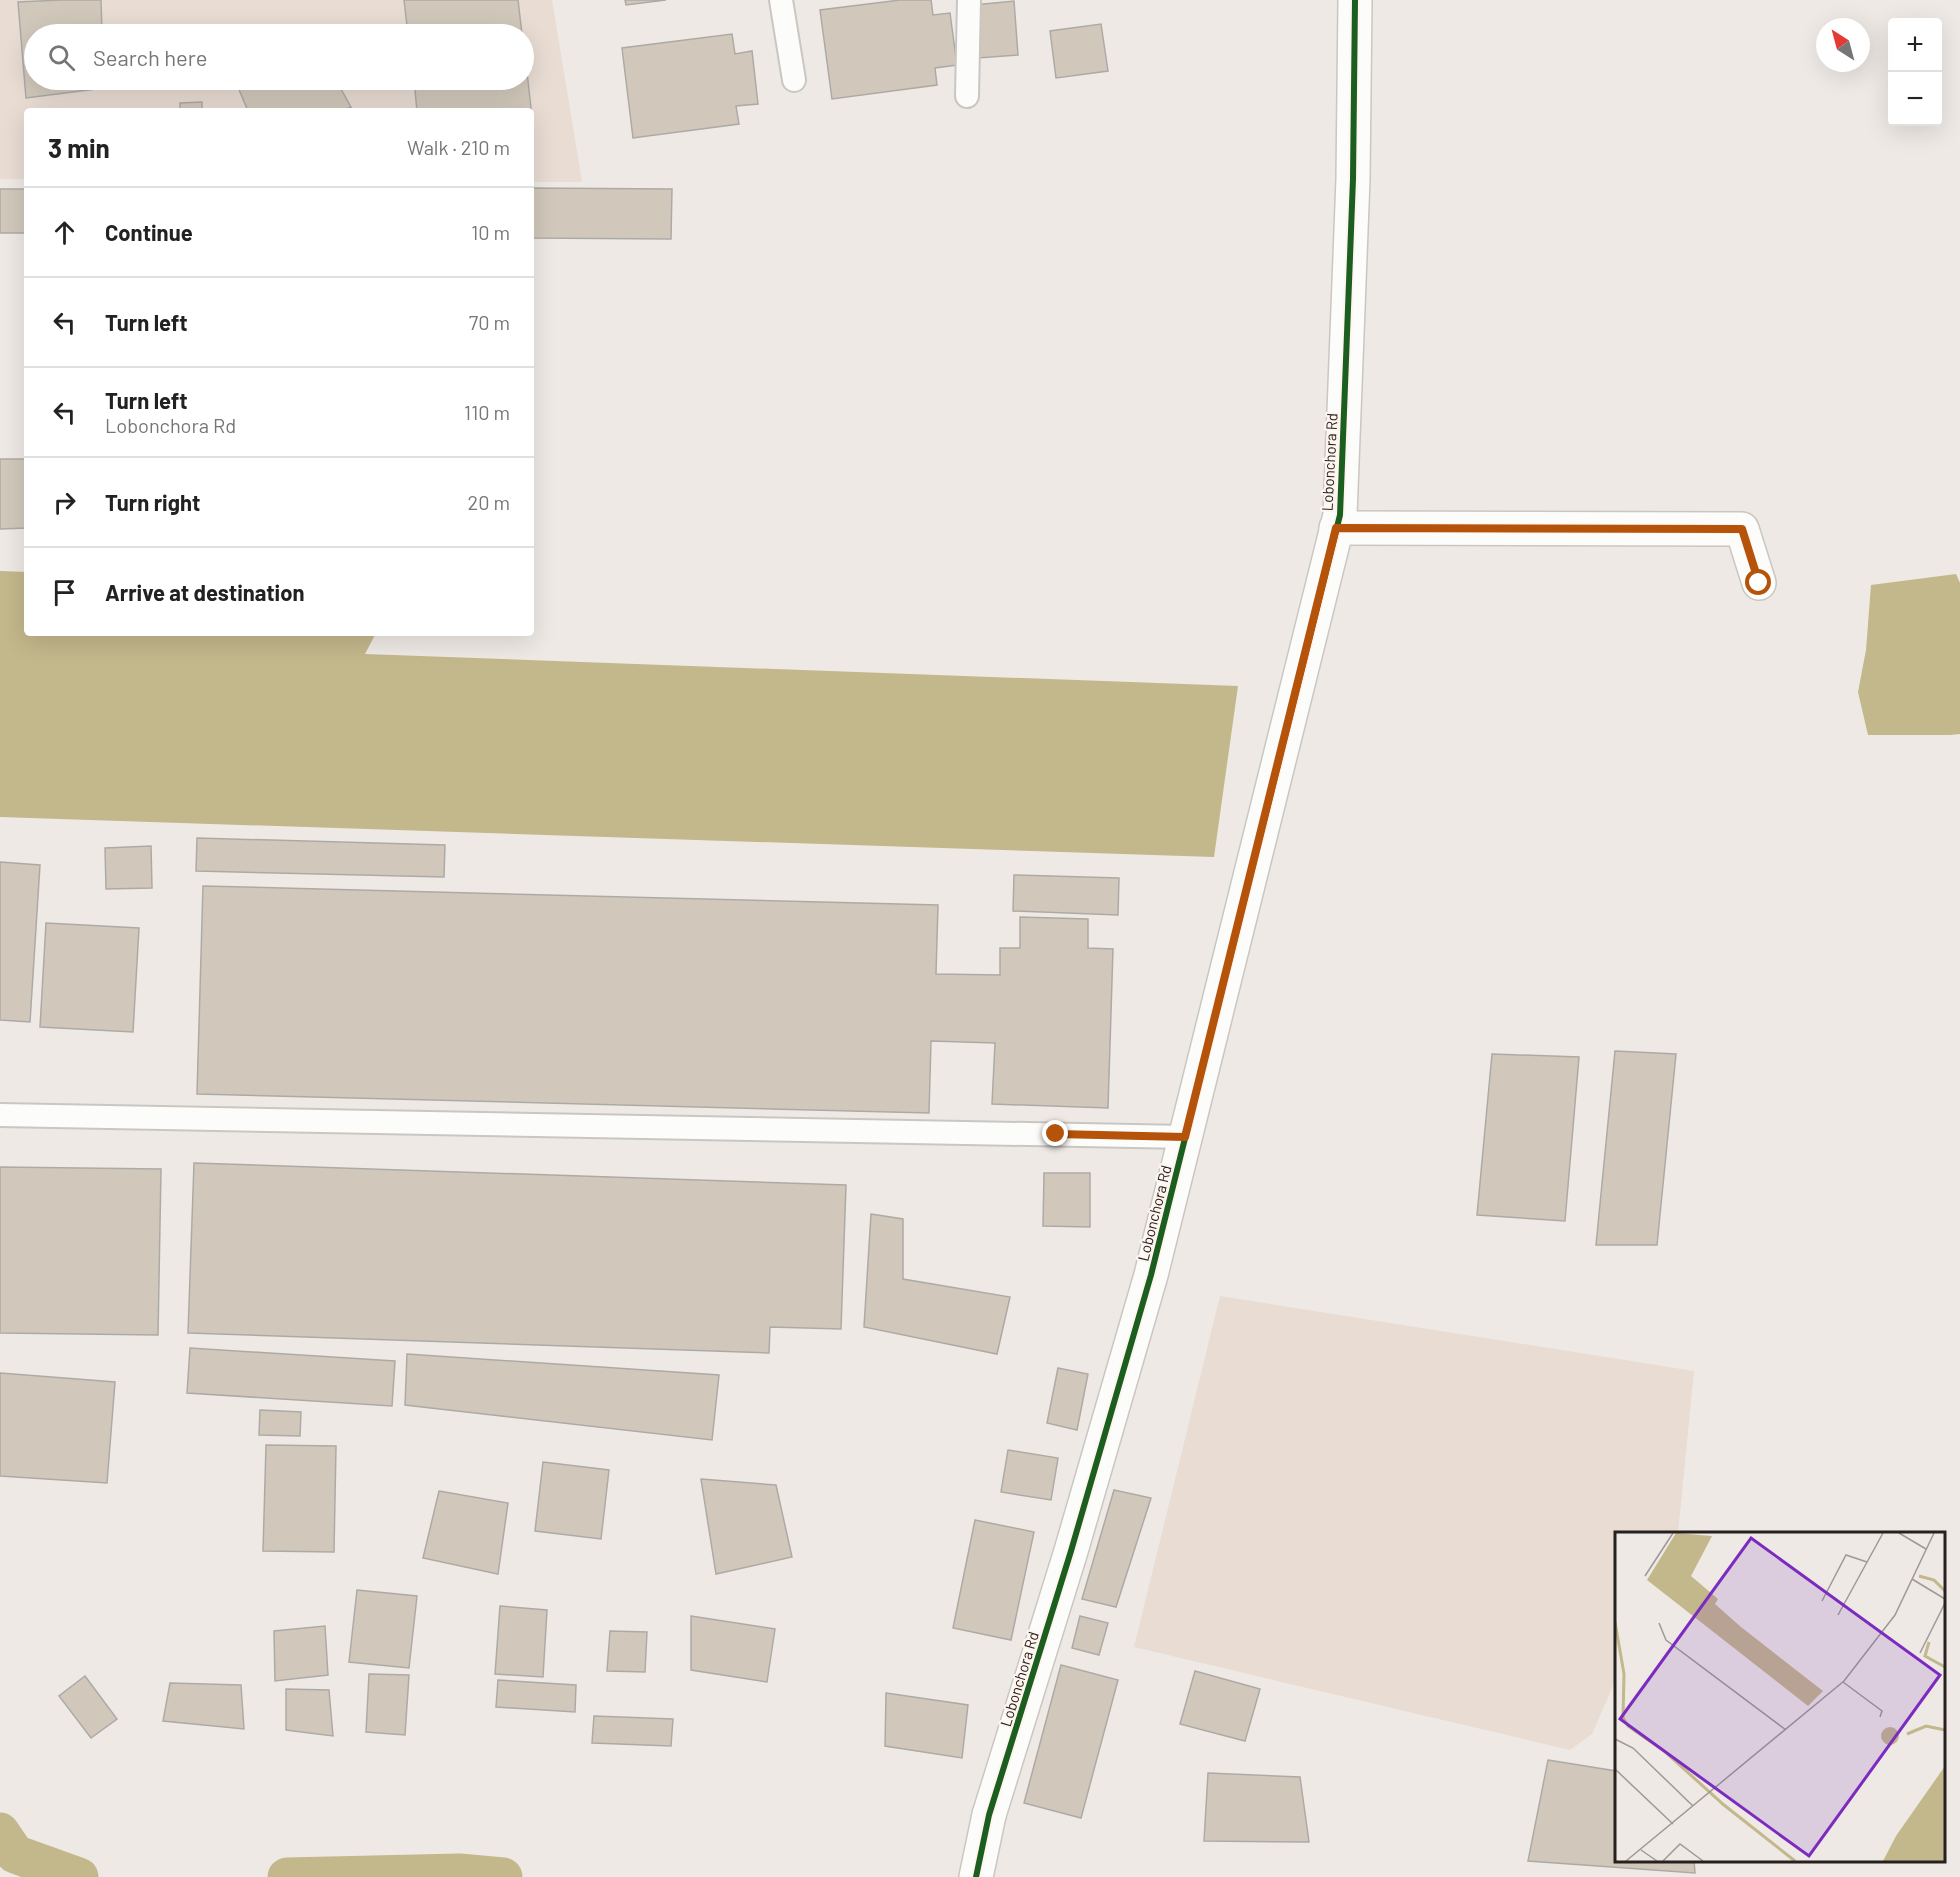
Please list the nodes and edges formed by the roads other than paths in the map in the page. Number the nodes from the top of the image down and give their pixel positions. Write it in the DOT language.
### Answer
graph roads {
  1 [pos="781,0"];
  2 [pos="969,0"];
  3 [pos="1355,0"];
  4 [pos="794,80"];
  5 [pos="967,96"];
  6 [pos="1336,528"];
  7 [pos="1759,583"];
  8 [pos="0,1115"];
  9 [pos="1185,1137"];
  10 [pos="976,1877"];
  1 -- 4 [label="lane"];
  2 -- 5 [label="lane"];
  3 -- 6 [label="street, Lobonchora Rd"];
  6 -- 7 [label="street"];
  6 -- 9 [label="street, Lobonchora Rd"];
  8 -- 9 [label="lane"];
  9 -- 10 [label="street, Lobonchora Rd"];
}
